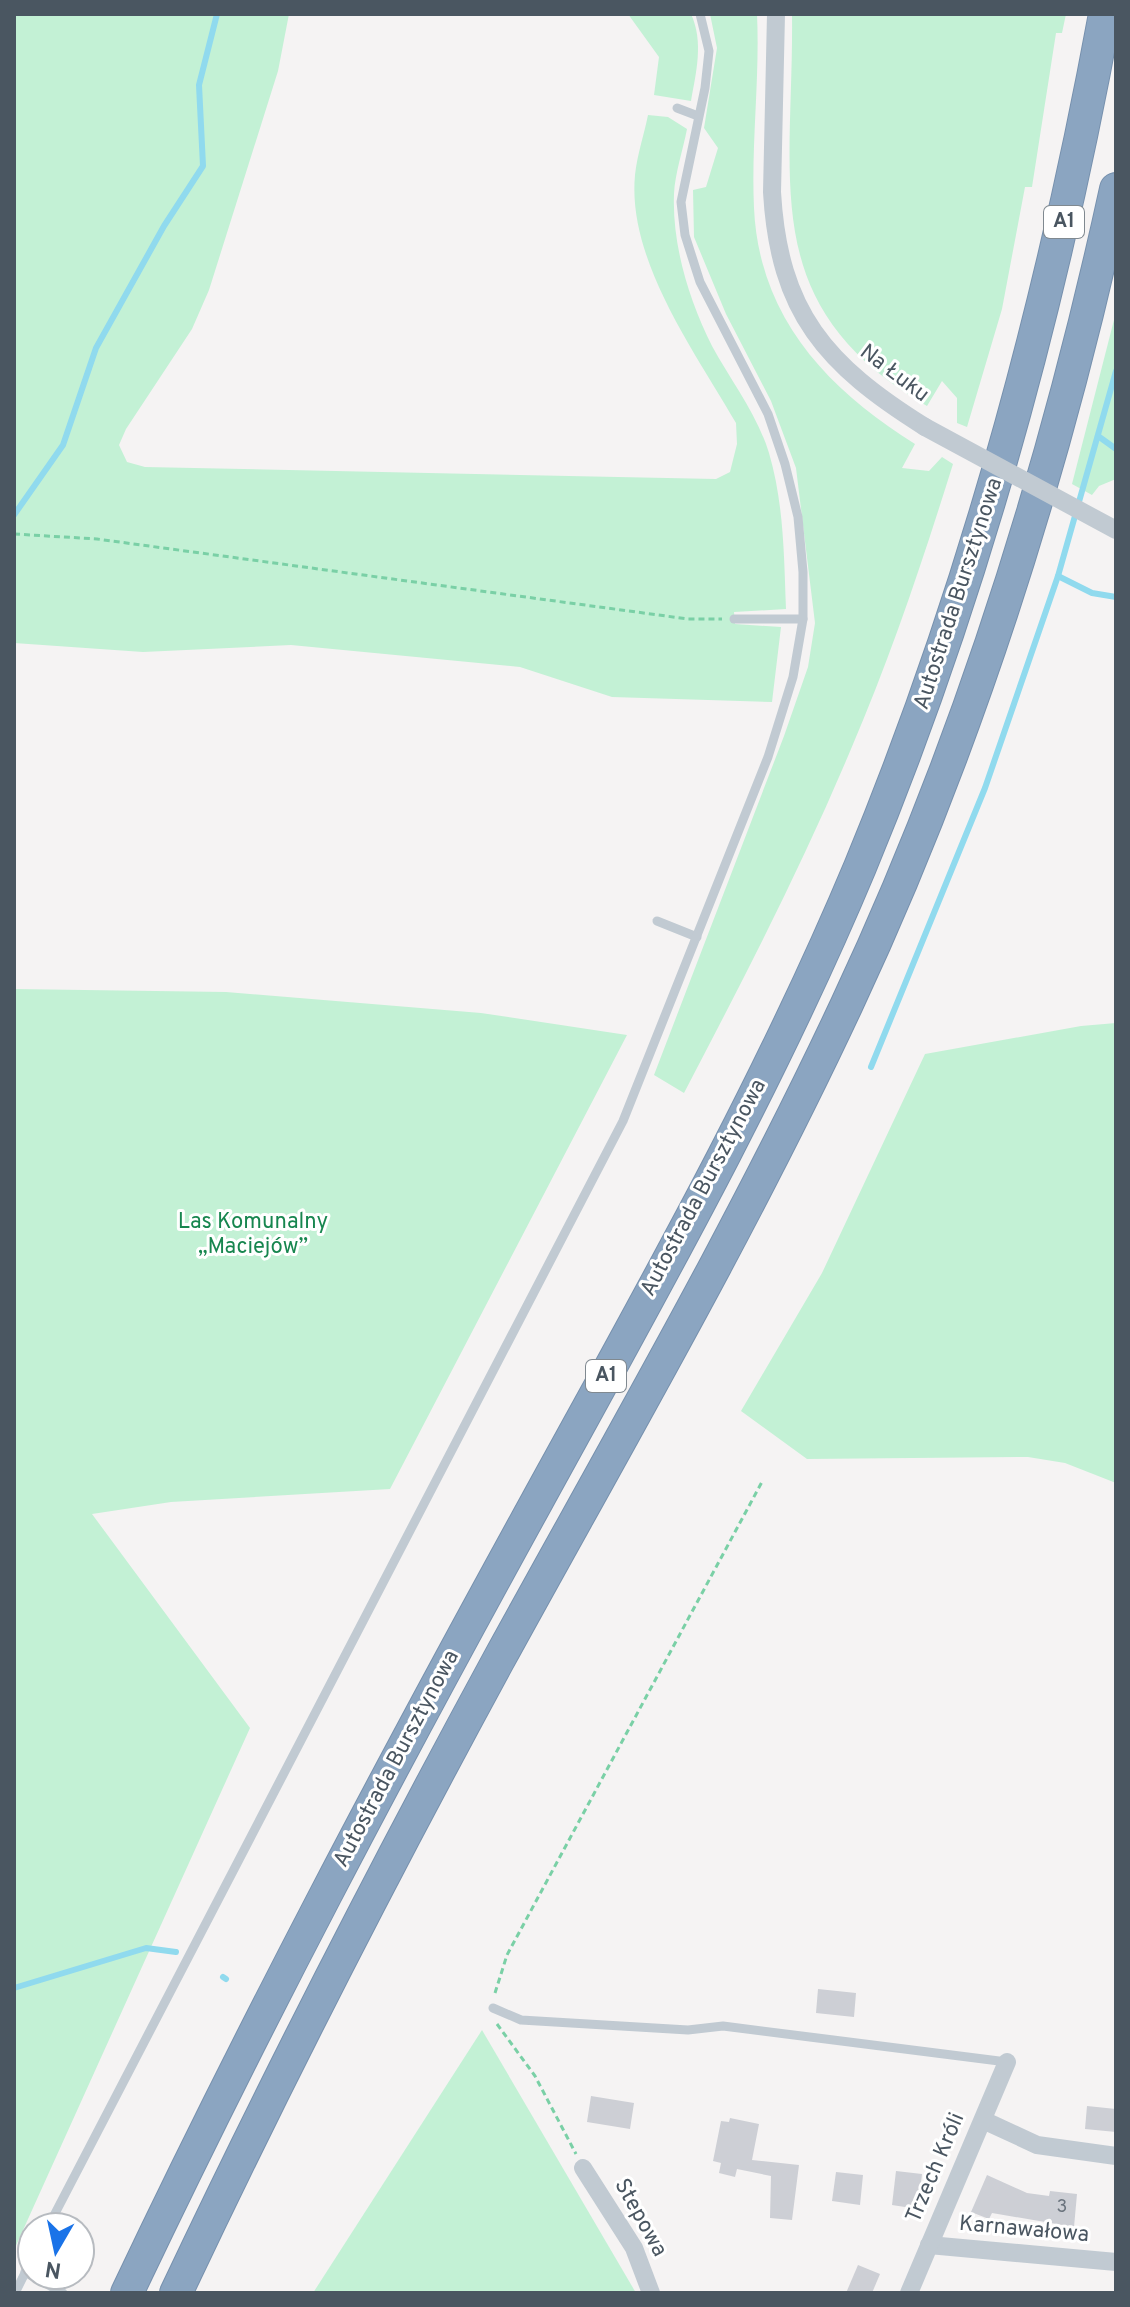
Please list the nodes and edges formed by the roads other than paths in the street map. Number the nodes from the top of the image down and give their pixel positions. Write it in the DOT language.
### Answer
graph roads {
  1 [pos="700,14"];
  2 [pos="776,14"];
  3 [pos="1105,14"];
  4 [pos="677,108"];
  5 [pos="698,116"];
  6 [pos="1116,189"];
  7 [pos="1116,530"];
  8 [pos="734,619"];
  9 [pos="803,619"];
  10 [pos="657,921"];
  11 [pos="697,937"];
  12 [pos="493,2008"];
  13 [pos="1007,2062"];
  14 [pos="983,2120"];
  15 [pos="1116,2156"];
  16 [pos="583,2168"];
  17 [pos="56,2211"];
  18 [pos="929,2245"];
  19 [pos="1116,2262"];
  20 [pos="127,2293"];
  21 [pos="176,2293"];
  22 [pos="651,2293"];
  23 [pos="909,2293"];
  1 -- 5 [label="lane"];
  2 -- 7 [label="street, Na Łuku, bridge"];
  3 -- 20 [label="highway, Autostrada Bursztynowa / A1"];
  4 -- 5 [label="lane"];
  5 -- 9 [label="lane"];
  6 -- 21 [label="highway, Autostrada Bursztynowa / A1"];
  8 -- 9 [label="lane"];
  9 -- 11 [label="lane"];
  10 -- 11 [label="lane"];
  11 -- 17 [label="lane"];
  12 -- 13 [label="lane"];
  13 -- 14 [label="street, Trzech Króli"];
  14 -- 15 [label="street"];
  14 -- 18 [label="street, Trzech Króli"];
  16 -- 22 [label="street, Stepowa"];
  18 -- 19 [label="street, Karnawałowa"];
  18 -- 23 [label="street, Trzech Króli"];
}
